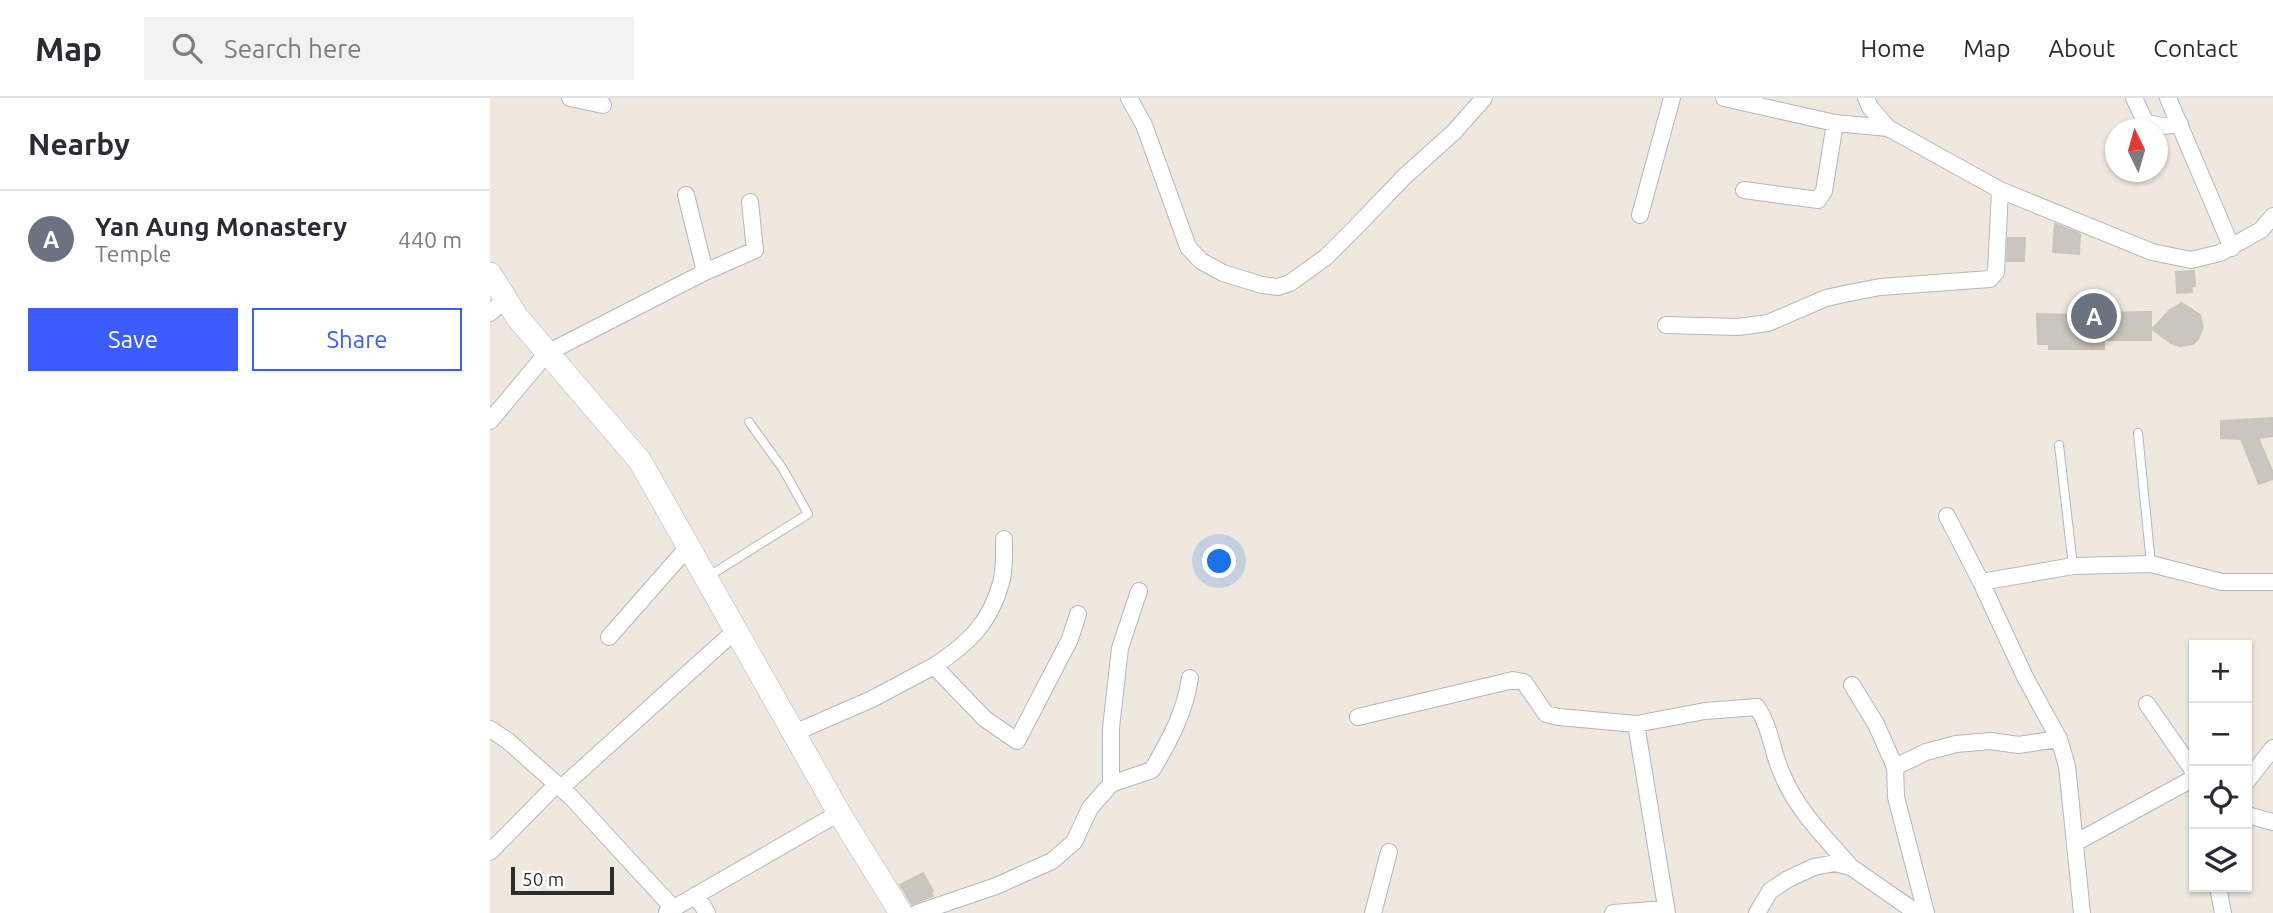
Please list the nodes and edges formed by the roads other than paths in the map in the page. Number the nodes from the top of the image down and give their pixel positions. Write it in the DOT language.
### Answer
graph roads {
  1 [pos="570,98"];
  2 [pos="1129,98"];
  3 [pos="1484,98"];
  4 [pos="1672,98"];
  5 [pos="1724,98"];
  6 [pos="1866,98"];
  7 [pos="2134,98"];
  8 [pos="2172,99"];
  9 [pos="603,105"];
  10 [pos="1835,123"];
  11 [pos="2179,124"];
  12 [pos="1888,128"];
  13 [pos="1744,190"];
  14 [pos="2000,190"];
  15 [pos="686,195"];
  16 [pos="750,202"];
  17 [pos="1640,215"];
  18 [pos="2273,216"];
  19 [pos="2232,248"];
  20 [pos="705,272"];
  21 [pos="490,274"];
  22 [pos="498,306"];
  23 [pos="1666,325"];
  24 [pos="547,353"];
  25 [pos="490,421"];
  26 [pos="749,422"];
  27 [pos="2138,433"];
  28 [pos="2059,445"];
  29 [pos="1947,516"];
  30 [pos="1004,538"];
  31 [pos="688,546"];
  32 [pos="2151,564"];
  33 [pos="2073,566"];
  34 [pos="707,578"];
  35 [pos="1982,582"];
  36 [pos="2273,582"];
  37 [pos="1139,591"];
  38 [pos="1078,614"];
  39 [pos="736,630"];
  40 [pos="609,637"];
  41 [pos="934,666"];
  42 [pos="1190,678"];
  43 [pos="1852,685"];
  44 [pos="2147,704"];
  45 [pos="1358,717"];
  46 [pos="1636,724"];
  47 [pos="490,729"];
  48 [pos="794,733"];
  49 [pos="2059,739"];
  50 [pos="2273,748"];
  51 [pos="2190,766"];
  52 [pos="1895,767"];
  53 [pos="2252,775"];
  54 [pos="2189,781"];
  55 [pos="1111,784"];
  56 [pos="559,786"];
  57 [pos="839,813"];
  58 [pos="2252,816"];
  59 [pos="2273,822"];
  60 [pos="2075,843"];
  61 [pos="490,852"];
  62 [pos="1389,852"];
  63 [pos="1852,867"];
  64 [pos="2219,892"];
  65 [pos="696,895"];
  66 [pos="669,911"];
  67 [pos="1667,911"];
  68 [pos="707,913"];
  69 [pos="901,913"];
  70 [pos="917,913"];
  71 [pos="1373,913"];
  72 [pos="1613,913"];
  73 [pos="1757,913"];
  74 [pos="1917,913"];
  75 [pos="1926,913"];
  76 [pos="2082,913"];
  77 [pos="2223,913"];
  1 -- 9 [label="street"];
  2 -- 3 [label="street"];
  4 -- 17 [label="street"];
  5 -- 10 [label="street"];
  6 -- 12 [label="street"];
  7 -- 11 [label="street"];
  8 -- 11 [label="street"];
  10 -- 12 [label="street"];
  10 -- 13 [label="street"];
  11 -- 19 [label="street"];
  12 -- 14 [label="street"];
  14 -- 19 [label="street"];
  14 -- 23 [label="street"];
  15 -- 20 [label="street"];
  16 -- 20 [label="street"];
  18 -- 19 [label="street"];
  20 -- 24 [label="street"];
  21 -- 22 [label="street"];
  22 -- 24 [label="street"];
  24 -- 25 [label="street"];
  24 -- 31 [label="street"];
  26 -- 34 [label="lane"];
  27 -- 32 [label="lane"];
  28 -- 33 [label="lane"];
  29 -- 35 [label="street"];
  30 -- 41 [label="street"];
  31 -- 34 [label="street"];
  31 -- 40 [label="street"];
  32 -- 33 [label="street"];
  32 -- 36 [label="street"];
  33 -- 35 [label="street"];
  34 -- 39 [label="street"];
  35 -- 49 [label="street"];
  37 -- 55 [label="street"];
  38 -- 41 [label="street"];
  39 -- 48 [label="street"];
  39 -- 56 [label="street"];
  41 -- 48 [label="street"];
  42 -- 55 [label="street"];
  43 -- 52 [label="street"];
  44 -- 51 [label="street"];
  45 -- 46 [label="street"];
  46 -- 63 [label="street"];
  46 -- 67 [label="street"];
  47 -- 56 [label="street"];
  48 -- 57 [label="street"];
  49 -- 52 [label="street"];
  49 -- 60 [label="street"];
  50 -- 53 [label="street"];
  52 -- 75 [label="street"];
  54 -- 60 [label="street"];
  55 -- 70 [label="street"];
  56 -- 61 [label="street"];
  56 -- 66 [label="street"];
  57 -- 65 [label="street"];
  57 -- 69 [label="street"];
  58 -- 59 [label="street"];
  60 -- 76 [label="street"];
  62 -- 71 [label="street"];
  63 -- 73 [label="street"];
  63 -- 74 [label="street"];
  64 -- 77 [label="street"];
  65 -- 66 [label="street"];
  65 -- 68 [label="street"];
  67 -- 72 [label="street"];
}
